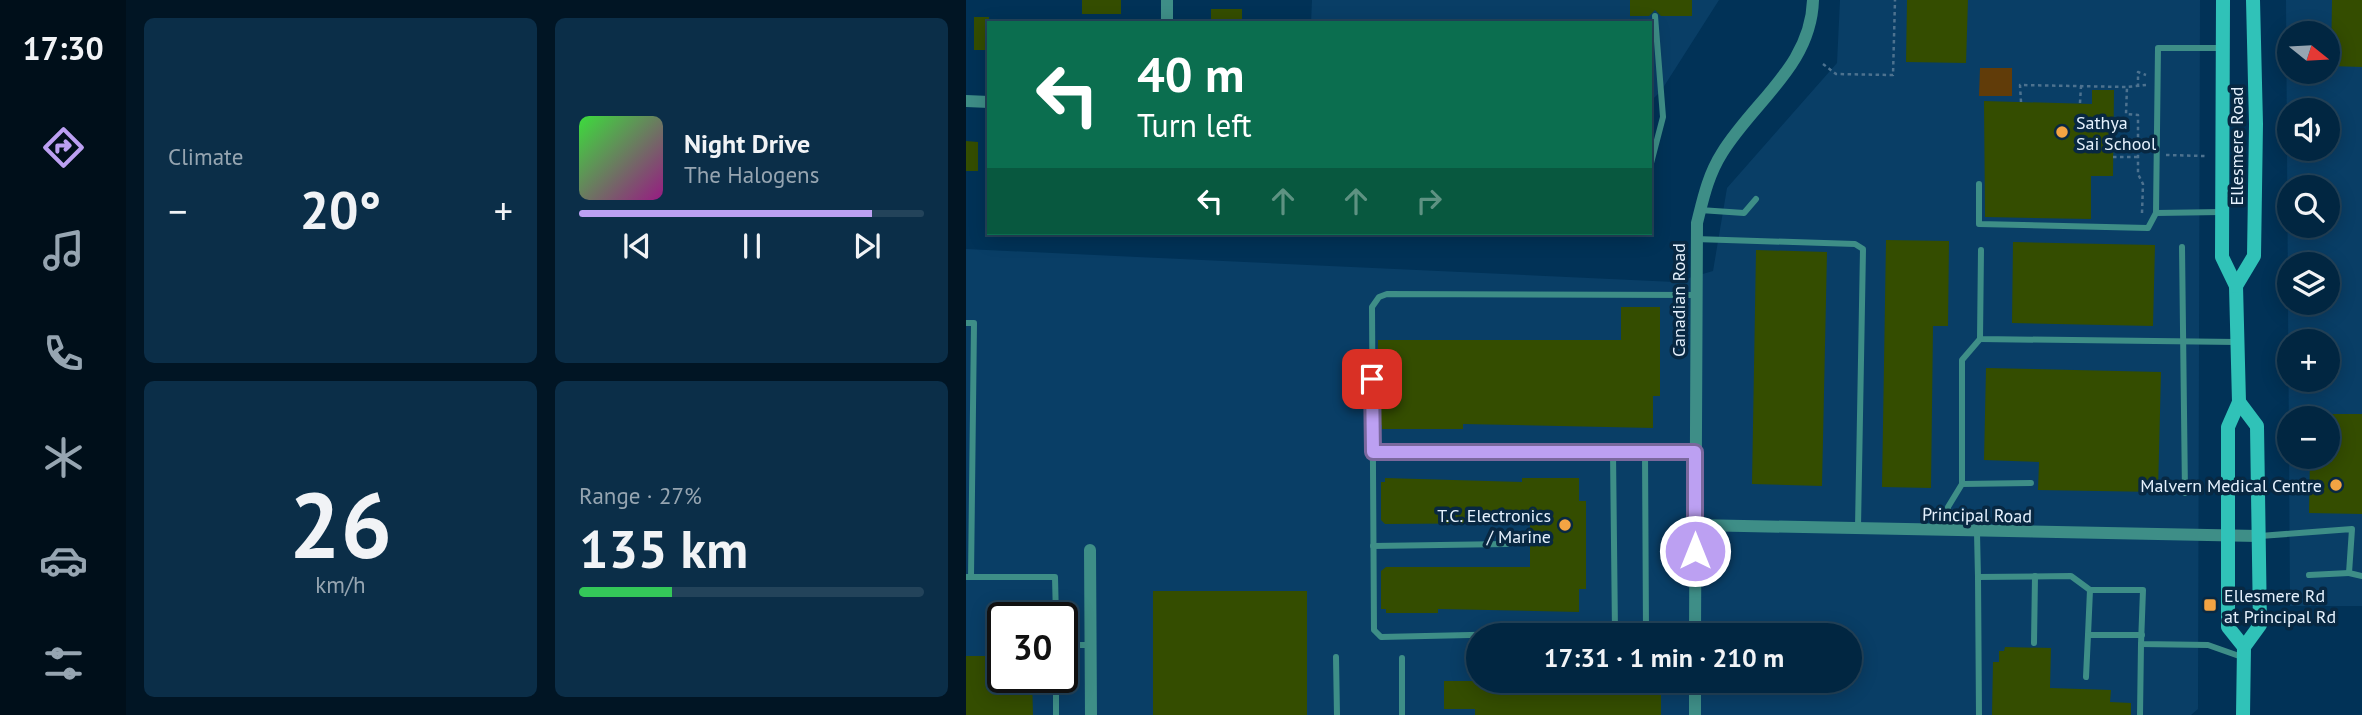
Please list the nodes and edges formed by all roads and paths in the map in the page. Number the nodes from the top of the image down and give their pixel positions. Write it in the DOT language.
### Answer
graph roads {
  1 [pos="1167,0"];
  2 [pos="1814,0"];
  3 [pos="1895,0"];
  4 [pos="2223,0"];
  5 [pos="2253,0"];
  6 [pos="1655,16"];
  7 [pos="1167,21"];
  8 [pos="2222,48"];
  9 [pos="1822,64"];
  10 [pos="2081,86"];
  11 [pos="2127,87"];
  12 [pos="2137,87"];
  13 [pos="966,101"];
  14 [pos="987,102"];
  15 [pos="2021,102"];
  16 [pos="2081,103"];
  17 [pos="2163,155"];
  18 [pos="2205,156"];
  19 [pos="2113,157"];
  20 [pos="2138,157"];
  21 [pos="1652,159"];
  22 [pos="1979,184"];
  23 [pos="1756,199"];
  24 [pos="1700,210"];
  25 [pos="2221,212"];
  26 [pos="2156,213"];
  27 [pos="2142,217"];
  28 [pos="1695,239"];
  29 [pos="2182,247"];
  30 [pos="1981,250"];
  31 [pos="2236,286"];
  32 [pos="1695,295"];
  33 [pos="966,323"];
  34 [pos="1980,339"];
  35 [pos="2184,342"];
  36 [pos="2237,342"];
  37 [pos="2239,402"];
  38 [pos="1373,452"];
  39 [pos="1695,452"];
  40 [pos="1613,453"];
  41 [pos="1645,453"];
  42 [pos="2031,483"];
  43 [pos="1962,484"];
  44 [pos="2185,493"];
  45 [pos="1695,525"];
  46 [pos="1858,529"];
  47 [pos="2352,529"];
  48 [pos="2362,530"];
  49 [pos="1947,531"];
  50 [pos="1977,533"];
  51 [pos="2259,536"];
  52 [pos="2229,537"];
  53 [pos="1507,544"];
  54 [pos="1373,546"];
  55 [pos="1090,550"];
  56 [pos="2349,573"];
  57 [pos="2309,575"];
  58 [pos="2035,576"];
  59 [pos="2362,576"];
  60 [pos="969,577"];
  61 [pos="1978,577"];
  62 [pos="2090,590"];
  63 [pos="1056,602"];
  64 [pos="1615,623"];
  65 [pos="1646,623"];
  66 [pos="1695,623"];
  67 [pos="2088,635"];
  68 [pos="2142,635"];
  69 [pos="1466,636"];
  70 [pos="2034,643"];
  71 [pos="2141,644"];
  72 [pos="1078,645"];
  73 [pos="1090,645"];
  74 [pos="2244,652"];
  75 [pos="1336,657"];
  76 [pos="1402,659"];
  77 [pos="2086,677"];
  78 [pos="1056,693"];
  79 [pos="1695,693"];
  80 [pos="1056,715"];
  81 [pos="1091,715"];
  82 [pos="1336,715"];
  83 [pos="1402,715"];
  84 [pos="1695,715"];
  85 [pos="1979,715"];
  86 [pos="2140,715"];
  87 [pos="2243,715"];
  1 -- 7 [label="street"];
  2 -- 24 [label="street, Canadian Road"];
  3 -- 9 [label="path"];
  4 -- 8 [label="main road, Ellesmere Road"];
  5 -- 31 [label="main road, Ellesmere Road"];
  6 -- 21 [label="lane"];
  8 -- 25 [label="main road, Ellesmere Road"];
  8 -- 26 [label="lane"];
  10 -- 11 [label="path"];
  10 -- 15 [label="path"];
  10 -- 16 [label="path"];
  11 -- 12 [label="path"];
  11 -- 20 [label="path"];
  12 -- 12 [label="path"];
  13 -- 14 [label="street"];
  17 -- 18 [label="path"];
  19 -- 20 [label="path"];
  20 -- 27 [label="path"];
  22 -- 26 [label="lane"];
  23 -- 24 [label="lane"];
  24 -- 28 [label="street, Canadian Road"];
  25 -- 26 [label="lane"];
  25 -- 31 [label="main road, Ellesmere Road"];
  28 -- 32 [label="street, Canadian Road"];
  28 -- 46 [label="lane"];
  29 -- 35 [label="lane"];
  30 -- 34 [label="lane"];
  31 -- 36 [label="main road, Ellesmere Road"];
  32 -- 38 [label="lane"];
  32 -- 39 [label="street, Canadian Road"];
  33 -- 60 [label="lane"];
  34 -- 35 [label="lane"];
  34 -- 43 [label="lane"];
  35 -- 36 [label="lane"];
  35 -- 44 [label="lane"];
  36 -- 37 [label="main road, Ellesmere Road"];
  37 -- 51 [label="main road, Ellesmere Road"];
  37 -- 52 [label="main road, Ellesmere Road"];
  38 -- 40 [label="lane"];
  38 -- 54 [label="lane"];
  39 -- 41 [label="lane"];
  39 -- 45 [label="street, Canadian Road"];
  40 -- 41 [label="lane"];
  40 -- 64 [label="lane"];
  41 -- 65 [label="lane"];
  42 -- 43 [label="lane"];
  43 -- 49 [label="lane"];
  45 -- 46 [label="street, Principal Road"];
  45 -- 66 [label="street, Canadian Road"];
  46 -- 49 [label="street, Principal Road"];
  47 -- 48 [label="lane"];
  47 -- 51 [label="lane"];
  47 -- 56 [label="lane"];
  49 -- 50 [label="street, Principal Road"];
  50 -- 52 [label="street, Principal Road"];
  50 -- 61 [label="lane"];
  51 -- 52 [label="street, Principal Road"];
  51 -- 74 [label="main road, Ellesmere Road"];
  52 -- 74 [label="main road, Ellesmere Road"];
  53 -- 54 [label="lane"];
  54 -- 69 [label="lane"];
  55 -- 73 [label="street"];
  56 -- 57 [label="lane"];
  56 -- 59 [label="lane"];
  58 -- 61 [label="lane"];
  58 -- 62 [label="lane"];
  58 -- 70 [label="lane"];
  60 -- 63 [label="lane"];
  61 -- 85 [label="lane"];
  62 -- 67 [label="lane"];
  62 -- 68 [label="lane"];
  67 -- 68 [label="lane"];
  67 -- 77 [label="lane"];
  68 -- 71 [label="lane"];
  71 -- 74 [label="lane"];
  71 -- 86 [label="lane"];
  72 -- 73 [label="lane"];
  73 -- 81 [label="street"];
  74 -- 87 [label="main road, Ellesmere Road"];
  75 -- 82 [label="lane"];
  76 -- 83 [label="lane"];
  78 -- 80 [label="lane"];
  79 -- 84 [label="street"];
}
